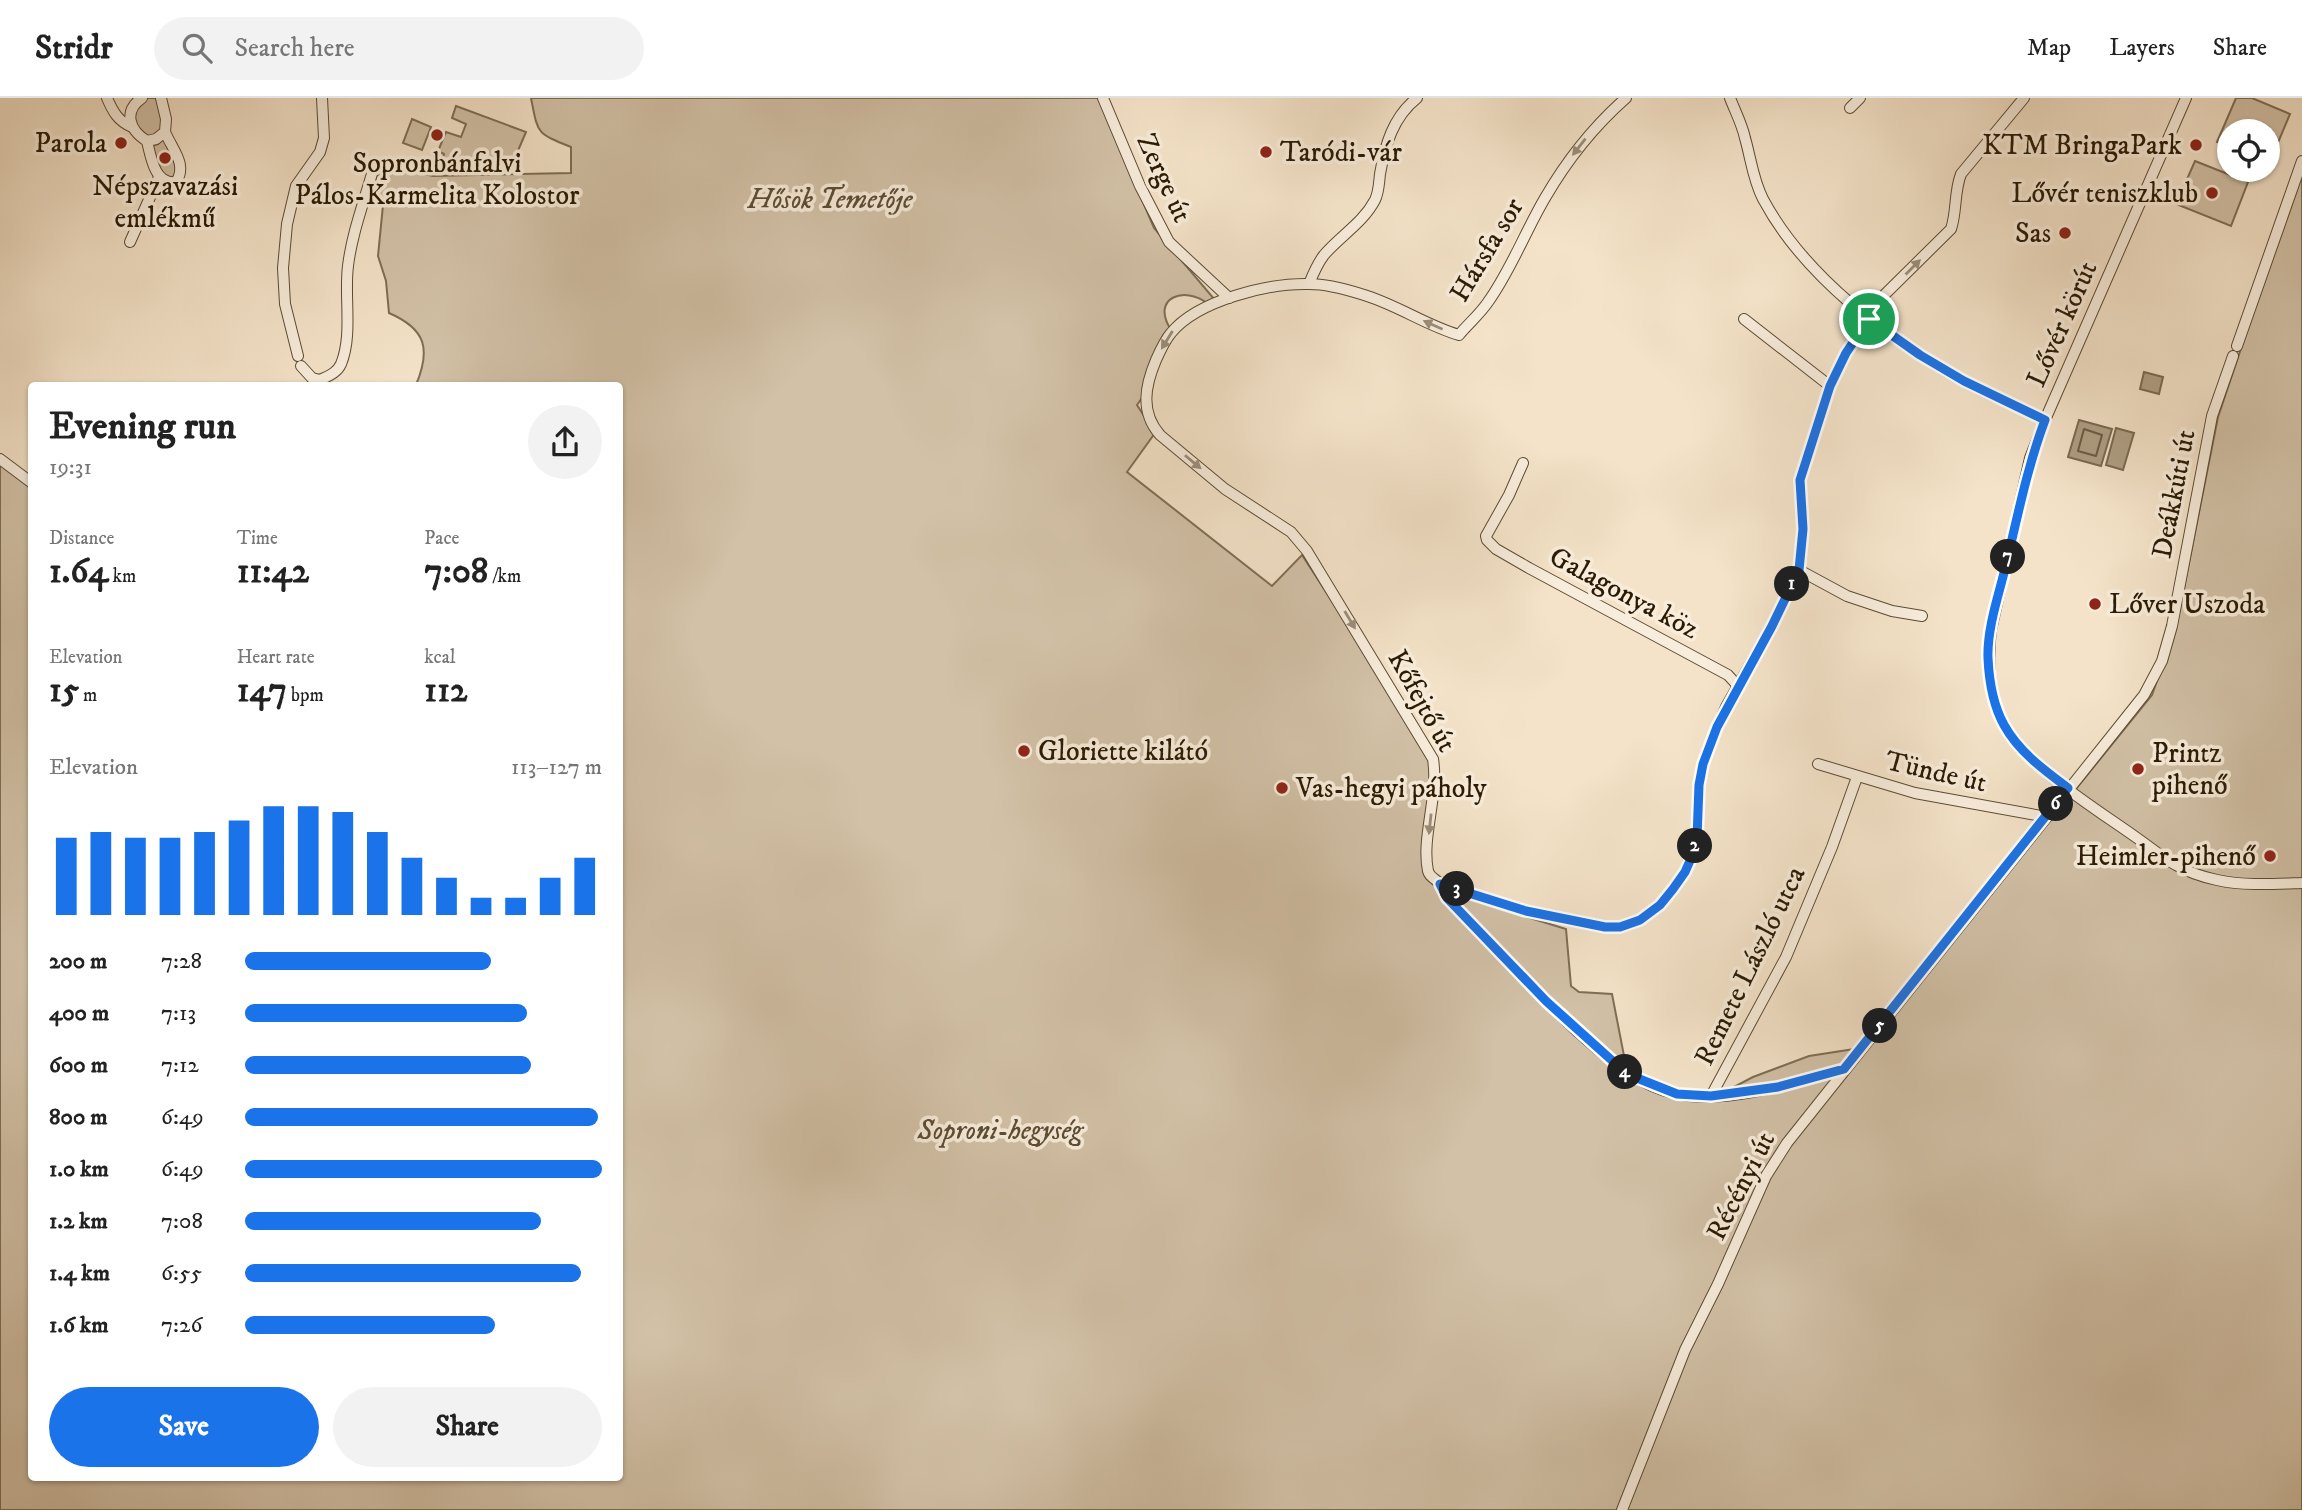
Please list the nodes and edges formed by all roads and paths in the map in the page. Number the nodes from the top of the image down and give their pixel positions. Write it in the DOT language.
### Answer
graph roads {
  1 [pos="107,98"];
  2 [pos="142,98"];
  3 [pos="161,98"];
  4 [pos="322,98"];
  5 [pos="1103,98"];
  6 [pos="1416,98"];
  7 [pos="1626,98"];
  8 [pos="1730,98"];
  9 [pos="1860,98"];
  10 [pos="2024,98"];
  11 [pos="2186,98"];
  12 [pos="130,108"];
  13 [pos="1850,108"];
  14 [pos="132,127"];
  15 [pos="165,132"];
  16 [pos="147,141"];
  17 [pos="2302,161"];
  18 [pos="378,164"];
  19 [pos="159,177"];
  20 [pos="130,242"];
  21 [pos="1309,284"];
  22 [pos="1228,298"];
  23 [pos="1867,317"];
  24 [pos="1189,318"];
  25 [pos="1744,319"];
  26 [pos="321,382"];
  27 [pos="1830,386"];
  28 [pos="2045,420"];
  29 [pos="0,459"];
  30 [pos="1523,463"];
  31 [pos="28,480"];
  32 [pos="1799,570"];
  33 [pos="1922,617"];
  34 [pos="1738,686"];
  35 [pos="1818,764"];
  36 [pos="1857,777"];
  37 [pos="2071,784"];
  38 [pos="2047,817"];
  39 [pos="2302,883"];
  40 [pos="1440,884"];
  41 [pos="1844,1069"];
  42 [pos="1711,1096"];
  43 [pos="1622,1510"];
  1 -- 12 [label="street"];
  1 -- 14 [label="street"];
  2 -- 12 [label="street"];
  3 -- 15 [label="street"];
  4 -- 26 [label="street"];
  5 -- 22 [label="street, Zerge út"];
  6 -- 21 [label="street"];
  7 -- 21 [label="street, Hársfa sor, one-way"];
  8 -- 23 [label="street"];
  9 -- 13 [label="street"];
  23 -- 10 [label="street, one-way"];
  11 -- 28 [label="street, Lővér körút"];
  12 -- 14 [label="street"];
  14 -- 16 [label="street"];
  15 -- 16 [label="street"];
  15 -- 19 [label="street"];
  16 -- 19 [label="street"];
  17 -- 37 [label="street, Deákkúti út"];
  18 -- 26 [label="street"];
  19 -- 20 [label="street"];
  21 -- 22 [label="street, Hársfa sor"];
  22 -- 24 [label="street, Hársfa sor"];
  23 -- 27 [label="street"];
  23 -- 28 [label="street"];
  24 -- 40 [label="street, Kőfejtő út, one-way"];
  25 -- 27 [label="street"];
  27 -- 32 [label="street"];
  28 -- 37 [label="street, Lővér körút"];
  29 -- 31 [label="street"];
  30 -- 34 [label="street, Galagonya köz"];
  32 -- 33 [label="street"];
  32 -- 34 [label="street"];
  34 -- 40 [label="street"];
  35 -- 36 [label="street, Tünde út"];
  36 -- 38 [label="street, Tünde út"];
  36 -- 42 [label="street, Remete László utca"];
  37 -- 38 [label="street, Récényi út"];
  37 -- 39 [label="street, Lővér körút"];
  38 -- 41 [label="street, Récényi út"];
  40 -- 42 [label="street, Kőfejtő út"];
  41 -- 42 [label="street, Kőfejtő út"];
  41 -- 43 [label="street, Récényi út"];
}
